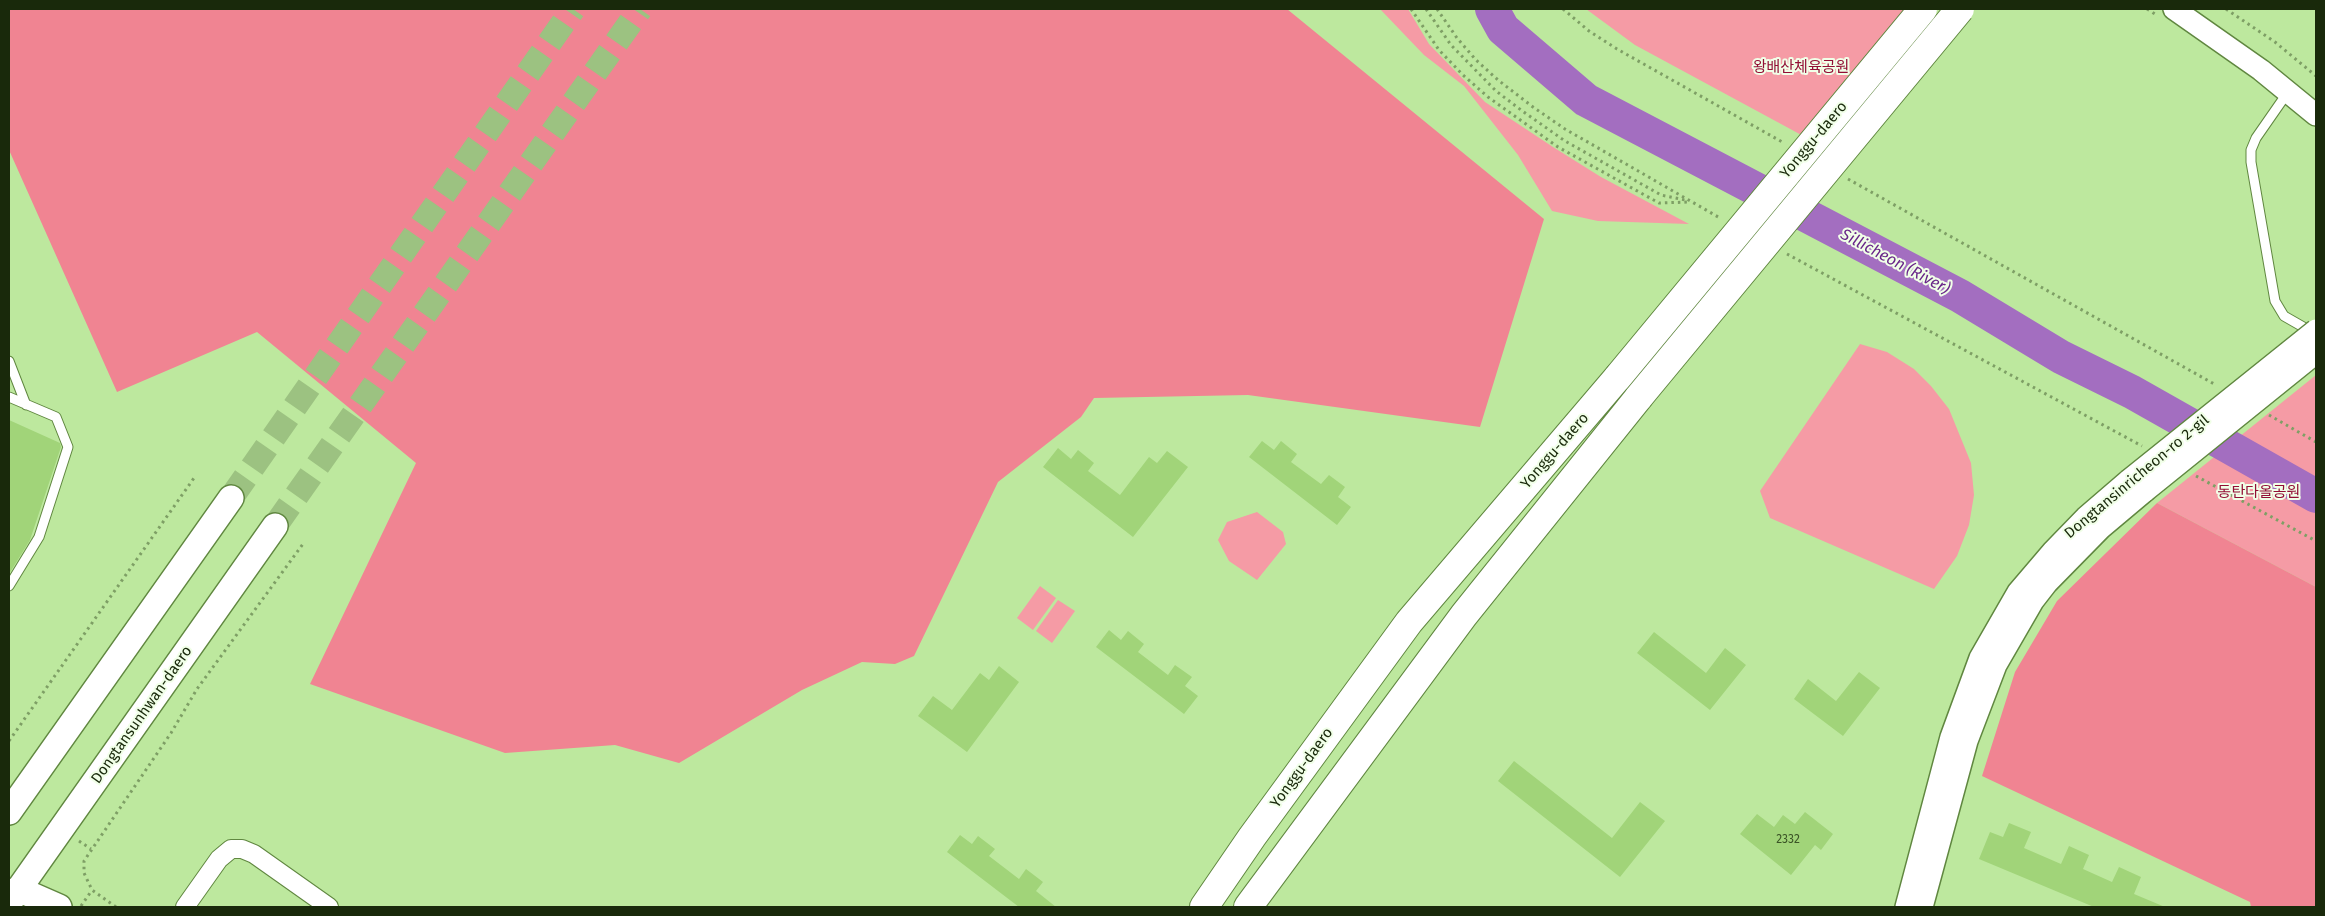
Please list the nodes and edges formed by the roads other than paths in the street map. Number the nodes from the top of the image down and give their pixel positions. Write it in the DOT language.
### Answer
graph roads {
  1 [pos="1923,9"];
  2 [pos="1960,9"];
  3 [pos="2174,9"];
  4 [pos="2199,9"];
  5 [pos="2288,92"];
  6 [pos="2316,97"];
  7 [pos="2316,115"];
  8 [pos="2316,330"];
  9 [pos="2316,334"];
  10 [pos="2316,353"];
  11 [pos="9,361"];
  12 [pos="9,397"];
  13 [pos="26,404"];
  14 [pos="2137,486"];
  15 [pos="231,498"];
  16 [pos="275,526"];
  17 [pos="9,586"];
  18 [pos="9,812"];
  19 [pos="16,895"];
  20 [pos="59,907"];
  21 [pos="185,907"];
  22 [pos="330,907"];
  23 [pos="1204,907"];
  24 [pos="1248,907"];
  25 [pos="1906,907"];
  26 [pos="1922,907"];
  1 -- 23 [label="highway, Yonggu-daero, bridge"];
  2 -- 24 [label="highway, Yonggu-daero, bridge"];
  3 -- 5 [label="street"];
  4 -- 6 [label="street"];
  5 -- 7 [label="street"];
  5 -- 9 [label="lane"];
  8 -- 14 [label="street, Dongtansinricheon-ro 2-gil, bridge"];
  10 -- 14 [label="street, Dongtansinricheon-ro 2-gil, bridge"];
  11 -- 13 [label="lane"];
  12 -- 13 [label="lane"];
  13 -- 17 [label="lane"];
  14 -- 25 [label="street, Dongtansinricheon-ro 2-gil"];
  14 -- 26 [label="street, Dongtansinricheon-ro 2-gil"];
  15 -- 18 [label="main road"];
  16 -- 19 [label="main road, Dongtansunhwan-daero"];
  19 -- 20 [label="main road"];
  21 -- 22 [label="street"];
}
